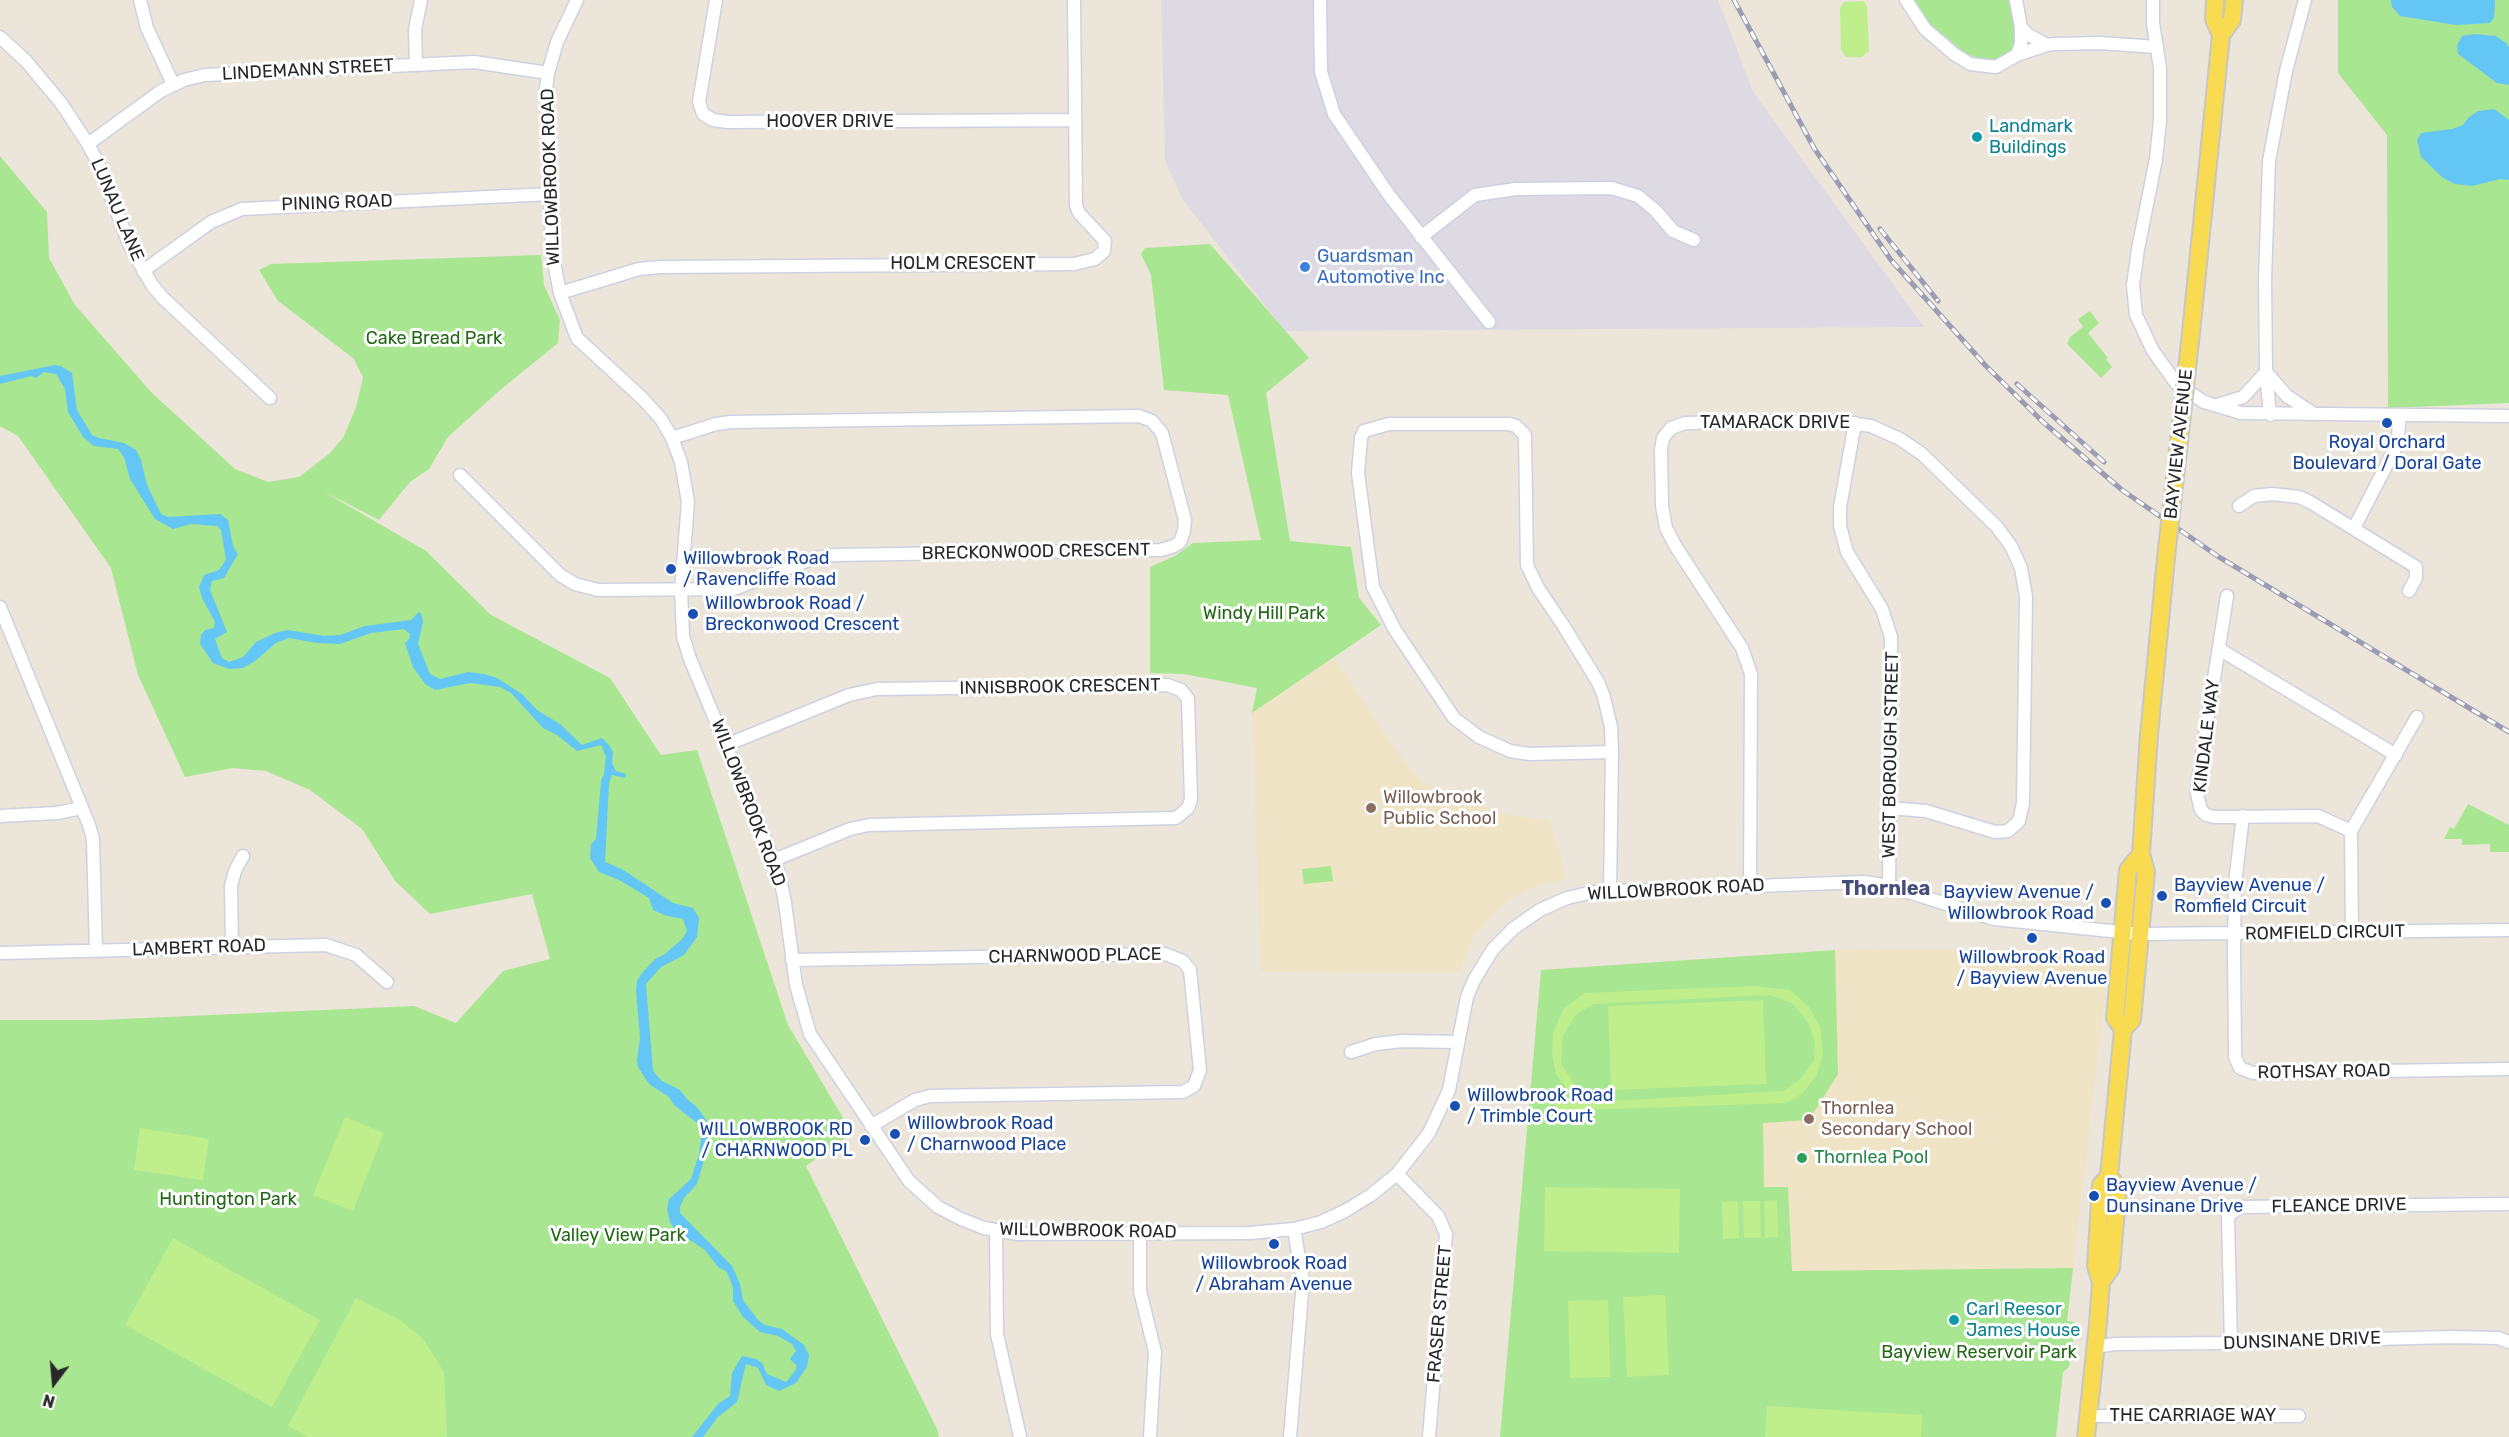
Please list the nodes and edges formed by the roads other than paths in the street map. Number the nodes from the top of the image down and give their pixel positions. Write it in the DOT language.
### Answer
graph roads {
  1 [pos="140,0"];
  2 [pos="421,0"];
  3 [pos="577,0"];
  4 [pos="717,0"];
  5 [pos="1074,0"];
  6 [pos="1320,0"];
  7 [pos="1906,0"];
  8 [pos="2016,0"];
  9 [pos="2153,0"];
  10 [pos="2216,0"];
  11 [pos="2234,0"];
  12 [pos="2306,0"];
  13 [pos="2022,27"];
  14 [pos="2221,34"];
  15 [pos="0,37"];
  16 [pos="2047,45"];
  17 [pos="2157,47"];
  18 [pos="2017,55"];
  19 [pos="416,65"];
  20 [pos="548,73"];
  21 [pos="173,84"];
  22 [pos="1076,120"];
  23 [pos="88,144"];
  24 [pos="550,194"];
  25 [pos="1421,237"];
  26 [pos="1694,240"];
  27 [pos="143,271"];
  28 [pos="560,293"];
  29 [pos="1489,322"];
  30 [pos="2266,372"];
  31 [pos="270,398"];
  32 [pos="2212,406"];
  33 [pos="2314,414"];
  34 [pos="2270,415"];
  35 [pos="2400,415"];
  36 [pos="2509,416"];
  37 [pos="1855,423"];
  38 [pos="672,438"];
  39 [pos="459,475"];
  40 [pos="2239,506"];
  41 [pos="2354,528"];
  42 [pos="681,590"];
  43 [pos="2409,591"];
  44 [pos="2227,596"];
  45 [pos="0,607"];
  46 [pos="2219,649"];
  47 [pos="2417,717"];
  48 [pos="726,745"];
  49 [pos="1612,752"];
  50 [pos="2396,755"];
  51 [pos="82,808"];
  52 [pos="1890,808"];
  53 [pos="0,816"];
  54 [pos="2243,816"];
  55 [pos="2351,831"];
  56 [pos="2141,854"];
  57 [pos="243,856"];
  58 [pos="774,860"];
  59 [pos="1750,885"];
  60 [pos="1889,886"];
  61 [pos="1610,890"];
  62 [pos="2509,930"];
  63 [pos="2122,932"];
  64 [pos="2352,932"];
  65 [pos="2140,934"];
  66 [pos="2234,934"];
  67 [pos="232,946"];
  68 [pos="96,951"];
  69 [pos="0,953"];
  70 [pos="792,960"];
  71 [pos="387,982"];
  72 [pos="2123,1029"];
  73 [pos="1458,1042"];
  74 [pos="1351,1052"];
  75 [pos="2509,1070"];
  76 [pos="871,1126"];
  77 [pos="1397,1174"];
  78 [pos="2509,1204"];
  79 [pos="1294,1229"];
  80 [pos="996,1231"];
  81 [pos="1140,1233"];
  82 [pos="2509,1342"];
  83 [pos="2231,1343"];
  84 [pos="2095,1347"];
  85 [pos="2088,1416"];
  86 [pos="2299,1416"];
  87 [pos="1020,1437"];
  88 [pos="1150,1437"];
  89 [pos="1290,1437"];
  90 [pos="1429,1437"];
  91 [pos="2086,1437"];
  1 -- 21 [label="street"];
  2 -- 19 [label="street"];
  3 -- 20 [label="street, WILLOWBROOK ROAD"];
  4 -- 22 [label="street, HOOVER DRIVE"];
  5 -- 22 [label="street, HOLM CRESCENT"];
  6 -- 25 [label="street"];
  7 -- 18 [label="street"];
  8 -- 13 [label="street"];
  9 -- 17 [label="street"];
  10 -- 14 [label="main road, BAYVIEW AVENUE"];
  11 -- 14 [label="main road, BAYVIEW AVENUE"];
  12 -- 30 [label="street"];
  13 -- 16 [label="street"];
  13 -- 18 [label="street"];
  14 -- 56 [label="main road, BAYVIEW AVENUE, bridge"];
  15 -- 23 [label="street, LUNAU LANE"];
  16 -- 17 [label="street"];
  16 -- 18 [label="street"];
  17 -- 32 [label="street"];
  19 -- 20 [label="street, LINDEMANN STREET"];
  19 -- 21 [label="street, LINDEMANN STREET"];
  20 -- 24 [label="street, WILLOWBROOK ROAD"];
  21 -- 23 [label="street, LINDEMANN STREET"];
  22 -- 28 [label="street, HOLM CRESCENT"];
  23 -- 27 [label="street, LUNAU LANE"];
  24 -- 27 [label="street, PINING ROAD"];
  24 -- 28 [label="street, WILLOWBROOK ROAD"];
  25 -- 26 [label="street"];
  25 -- 29 [label="street"];
  27 -- 31 [label="street, LUNAU LANE"];
  28 -- 38 [label="street, WILLOWBROOK ROAD"];
  30 -- 32 [label="street"];
  30 -- 33 [label="street"];
  30 -- 34 [label="street"];
  32 -- 34 [label="street"];
  33 -- 34 [label="street"];
  33 -- 35 [label="street"];
  35 -- 36 [label="street"];
  35 -- 41 [label="street"];
  37 -- 52 [label="street, WEST BOROUGH STREET"];
  37 -- 52 [label="street, TAMARACK DRIVE"];
  37 -- 59 [label="street, TAMARACK DRIVE"];
  38 -- 42 [label="street, WILLOWBROOK ROAD"];
  38 -- 42 [label="street, BRECKONWOOD CRESCENT"];
  39 -- 42 [label="street, BRECKONWOOD CRESCENT"];
  40 -- 41 [label="street"];
  41 -- 43 [label="street"];
  42 -- 48 [label="street, WILLOWBROOK ROAD"];
  44 -- 46 [label="street, KINDALE WAY"];
  45 -- 51 [label="street"];
  46 -- 50 [label="street, KINDALE WAY"];
  46 -- 54 [label="street, KINDALE WAY"];
  47 -- 50 [label="street"];
  48 -- 58 [label="street, WILLOWBROOK ROAD"];
  48 -- 58 [label="street, INNISBROOK CRESCENT"];
  49 -- 49 [label="street"];
  49 -- 61 [label="street"];
  50 -- 55 [label="street"];
  51 -- 53 [label="street"];
  51 -- 68 [label="street"];
  52 -- 60 [label="street, WEST BOROUGH STREET"];
  54 -- 55 [label="street, KINDALE WAY"];
  54 -- 66 [label="street"];
  55 -- 64 [label="street"];
  56 -- 63 [label="main road, BAYVIEW AVENUE"];
  56 -- 65 [label="main road, BAYVIEW AVENUE"];
  57 -- 67 [label="street"];
  58 -- 70 [label="street, WILLOWBROOK ROAD"];
  59 -- 60 [label="street, WILLOWBROOK ROAD"];
  59 -- 61 [label="street, WILLOWBROOK ROAD"];
  60 -- 63 [label="street, WILLOWBROOK ROAD"];
  61 -- 73 [label="street, WILLOWBROOK ROAD"];
  62 -- 64 [label="street, ROMFIELD CIRCUIT"];
  63 -- 65 [label="street, ROMFIELD CIRCUIT"];
  63 -- 72 [label="main road, BAYVIEW AVENUE"];
  64 -- 66 [label="street, ROMFIELD CIRCUIT"];
  65 -- 66 [label="street, ROMFIELD CIRCUIT"];
  65 -- 72 [label="main road, BAYVIEW AVENUE"];
  66 -- 75 [label="street, ROTHSAY ROAD"];
  67 -- 68 [label="street, LAMBERT ROAD"];
  67 -- 71 [label="street, LAMBERT ROAD"];
  68 -- 69 [label="street, LAMBERT ROAD"];
  70 -- 76 [label="street, WILLOWBROOK ROAD"];
  70 -- 76 [label="street, CHARNWOOD PLACE"];
  72 -- 84 [label="main road, BAYVIEW AVENUE"];
  73 -- 74 [label="street"];
  73 -- 77 [label="street, WILLOWBROOK ROAD"];
  76 -- 80 [label="street, WILLOWBROOK ROAD"];
  77 -- 79 [label="street, WILLOWBROOK ROAD"];
  77 -- 90 [label="street, FRASER STREET"];
  78 -- 83 [label="street, FLEANCE DRIVE"];
  79 -- 81 [label="street, WILLOWBROOK ROAD"];
  79 -- 89 [label="street"];
  80 -- 81 [label="street, WILLOWBROOK ROAD"];
  80 -- 87 [label="street"];
  81 -- 88 [label="street"];
  82 -- 83 [label="street, DUNSINANE DRIVE"];
  83 -- 84 [label="street, DUNSINANE DRIVE"];
  84 -- 85 [label="main road, BAYVIEW AVENUE"];
  85 -- 86 [label="street, THE CARRIAGE WAY"];
  85 -- 91 [label="main road, BAYVIEW AVENUE"];
}
